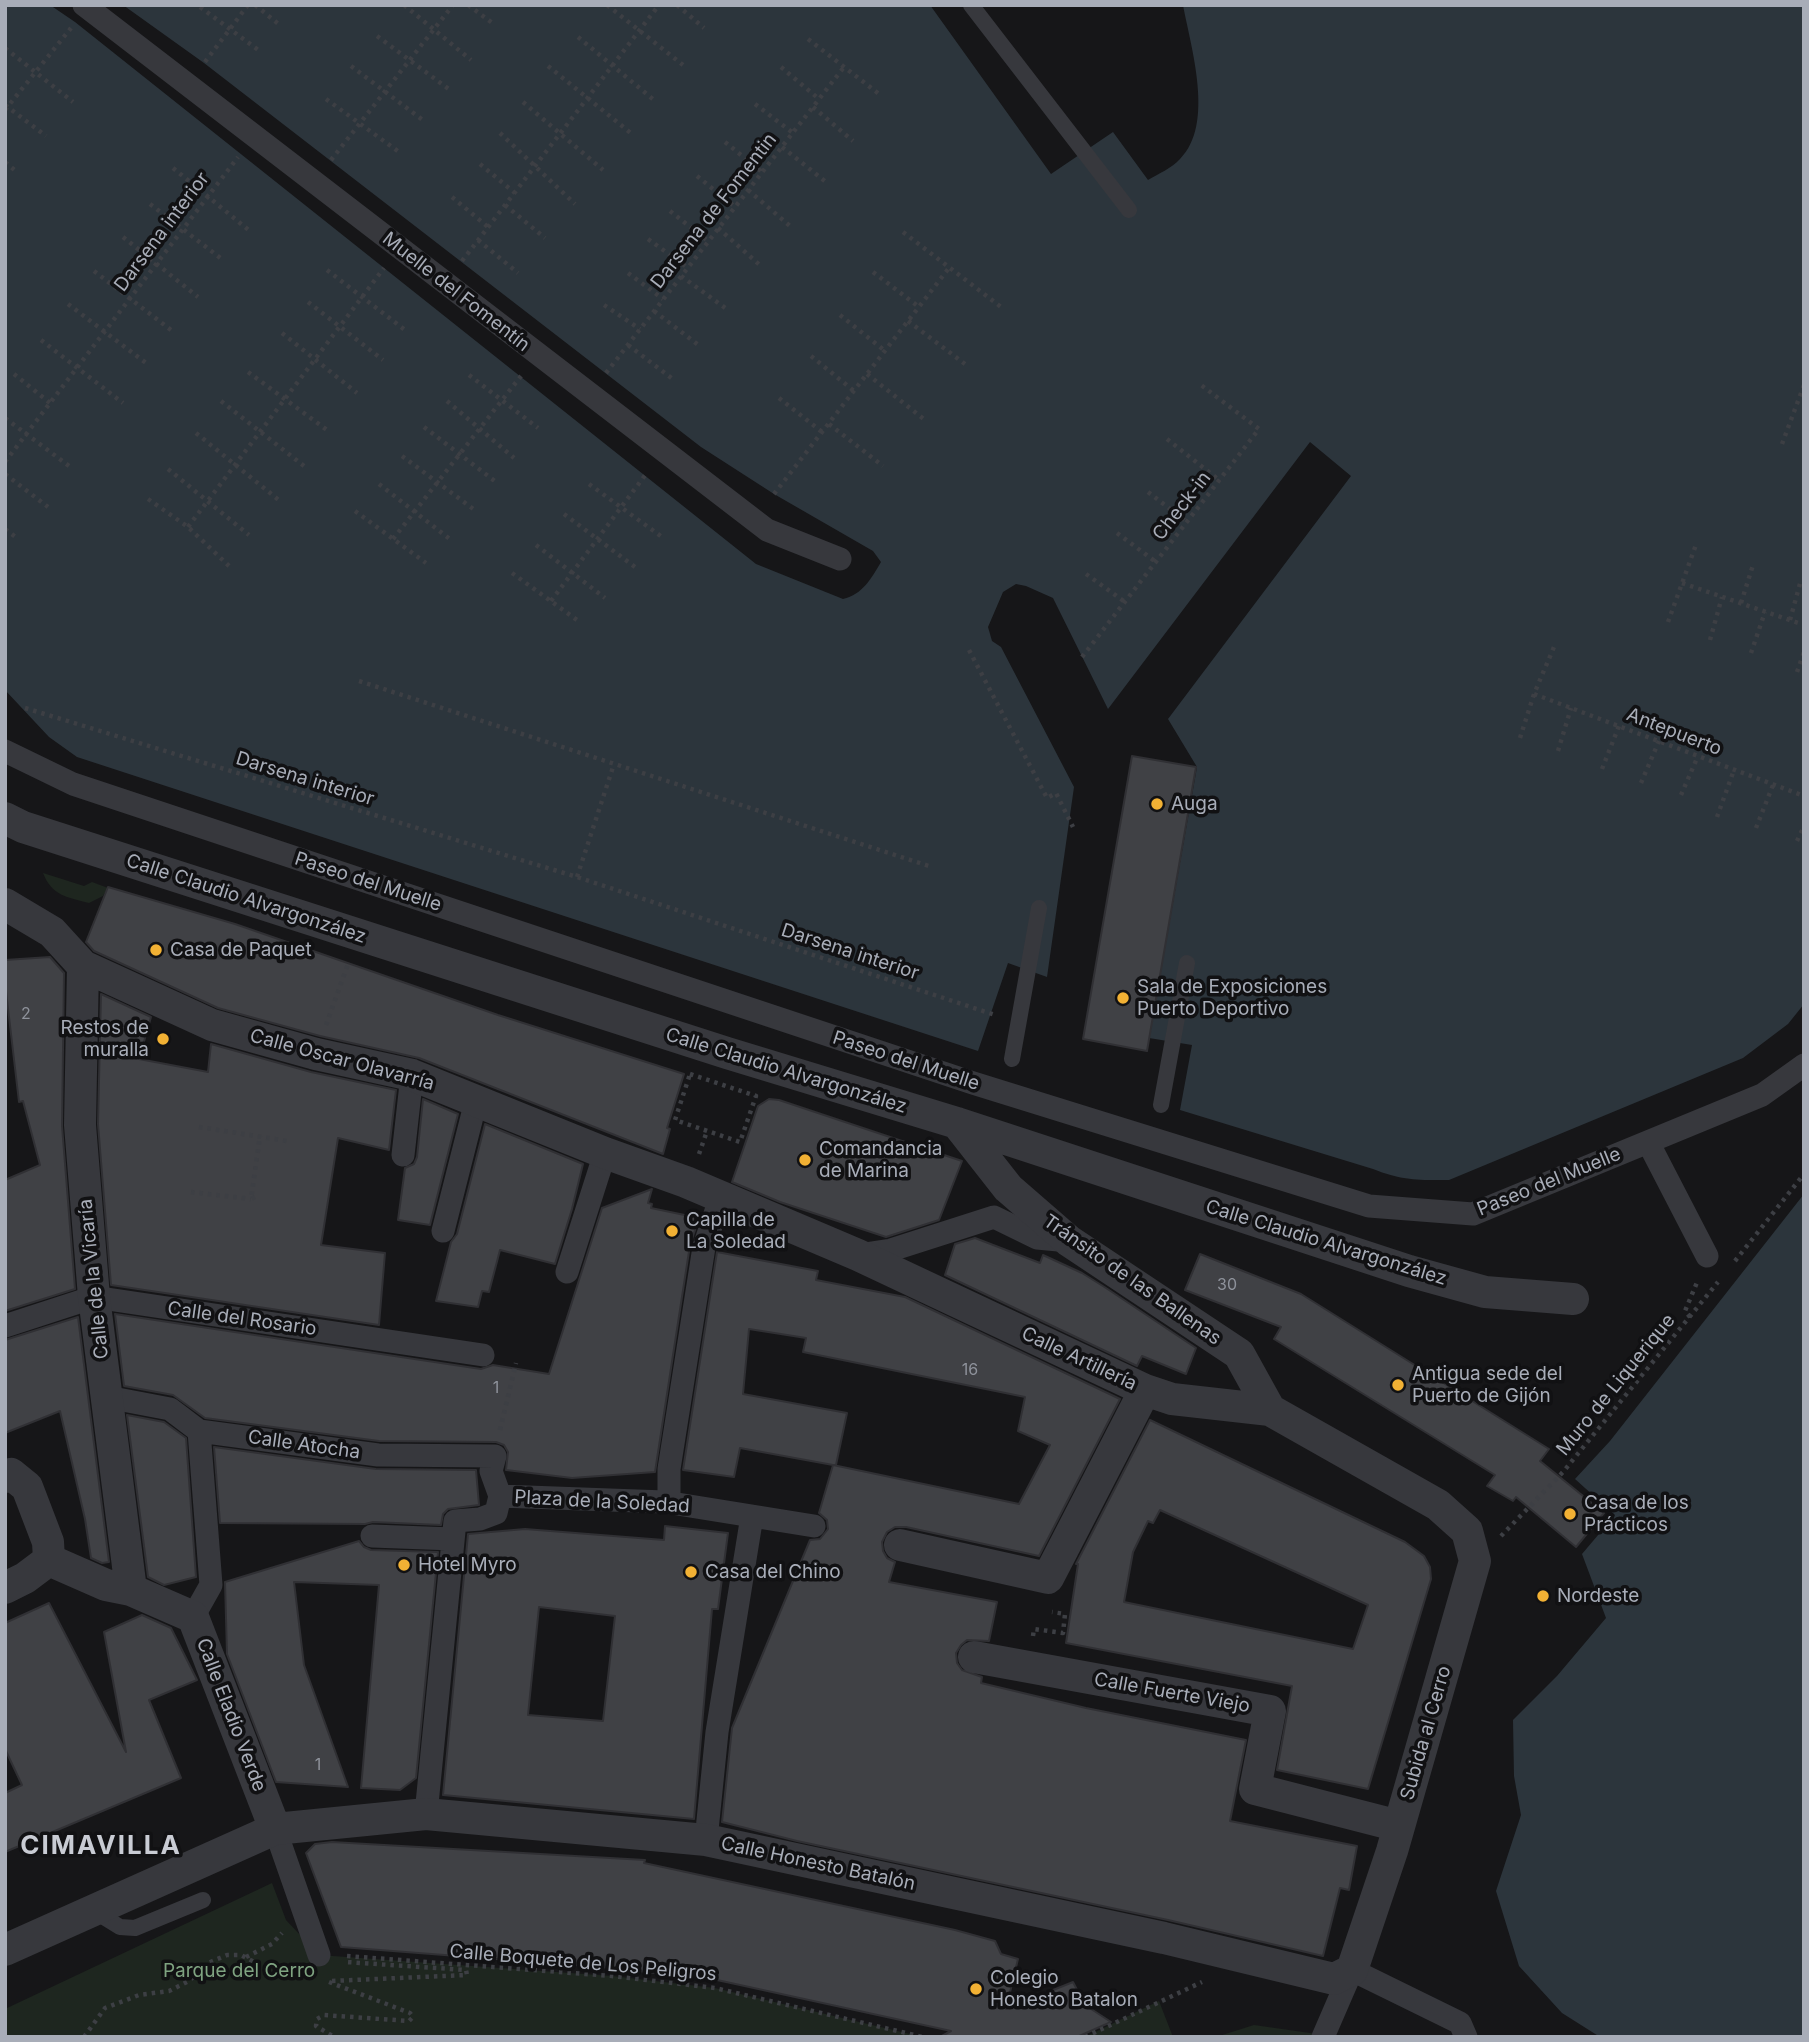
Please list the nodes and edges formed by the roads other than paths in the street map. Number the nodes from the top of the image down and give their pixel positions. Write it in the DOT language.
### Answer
graph roads {
  1 [pos="971,5"];
  2 [pos="80,14"];
  3 [pos="1129,210"];
  4 [pos="840,559"];
  5 [pos="5,751"];
  6 [pos="5,818"];
  7 [pos="5,904"];
  8 [pos="1039,908"];
  9 [pos="1186,963"];
  10 [pos="83,966"];
  11 [pos="1012,1059"];
  12 [pos="1804,1065"];
  13 [pos="412,1075"];
  14 [pos="476,1101"];
  15 [pos="1161,1105"];
  16 [pos="957,1124"];
  17 [pos="1648,1142"];
  18 [pos="605,1153"];
  19 [pos="403,1155"];
  20 [pos="721,1196"];
  21 [pos="443,1231"];
  22 [pos="1069,1241"];
  23 [pos="858,1255"];
  24 [pos="1707,1256"];
  25 [pos="567,1272"];
  26 [pos="94,1297"];
  27 [pos="1573,1299"];
  28 [pos="5,1326"];
  29 [pos="483,1355"];
  30 [pos="1145,1390"];
  31 [pos="107,1397"];
  32 [pos="1270,1410"];
  33 [pos="199,1431"];
  34 [pos="493,1463"];
  35 [pos="8,1475"];
  36 [pos="500,1496"];
  37 [pos="669,1502"];
  38 [pos="1438,1505"];
  39 [pos="752,1516"];
  40 [pos="814,1526"];
  41 [pos="372,1536"];
  42 [pos="453,1539"];
  43 [pos="900,1545"];
  44 [pos="49,1560"];
  45 [pos="5,1588"];
  46 [pos="131,1590"];
  47 [pos="193,1617"];
  48 [pos="974,1657"];
  49 [pos="426,1814"];
  50 [pos="1399,1826"];
  51 [pos="275,1829"];
  52 [pos="706,1840"];
  53 [pos="203,1900"];
  54 [pos="94,1911"];
  55 [pos="5,1951"];
  56 [pos="315,1968"];
  57 [pos="1352,1970"];
  58 [pos="1324,2036"];
  59 [pos="1466,2037"];
  1 -- 3 [label="lane"];
  2 -- 4 [label="street, Muelle del Fomentín"];
  5 -- 17 [label="street, Paseo del Muelle"];
  6 -- 16 [label="street, Calle Claudio Alvargonzález"];
  7 -- 10 [label="street"];
  8 -- 11 [label="lane"];
  9 -- 15 [label="lane"];
  10 -- 13 [label="street, Calle Oscar Olavarría"];
  10 -- 26 [label="street, Calle de la Vicaría"];
  12 -- 17 [label="street, Paseo del Muelle"];
  13 -- 14 [label="street, Calle Oscar Olavarría"];
  13 -- 19 [label="street"];
  14 -- 18 [label="street, Calle Oscar Olavarría"];
  14 -- 21 [label="street"];
  16 -- 22 [label="street, Tránsito de las Ballenas"];
  16 -- 27 [label="street, Calle Claudio Alvargonzález"];
  17 -- 24 [label="street"];
  18 -- 20 [label="street, Calle Oscar Olavarría"];
  18 -- 25 [label="street"];
  20 -- 23 [label="street, Calle Artillería"];
  20 -- 37 [label="street"];
  22 -- 23 [label="street"];
  22 -- 32 [label="street, Tránsito de las Ballenas"];
  23 -- 30 [label="street, Calle Artillería"];
  26 -- 28 [label="street, Calle del Rosario"];
  26 -- 29 [label="street, Calle del Rosario"];
  26 -- 31 [label="street, Calle de la Vicaría"];
  30 -- 32 [label="street, Calle Artillería"];
  30 -- 43 [label="street"];
  31 -- 33 [label="street, Calle Atocha"];
  31 -- 46 [label="street, Calle de la Vicaría"];
  32 -- 38 [label="street, Calle Artillería"];
  33 -- 34 [label="street, Calle Atocha"];
  33 -- 47 [label="street, Calle Eladio Verde"];
  34 -- 36 [label="street, Plaza de la Soledad"];
  35 -- 44 [label="street"];
  36 -- 37 [label="street, Plaza de la Soledad"];
  36 -- 42 [label="street"];
  37 -- 39 [label="street, Plaza de la Soledad"];
  38 -- 50 [label="street, Subida al Cerro"];
  39 -- 40 [label="street, Plaza de la Soledad"];
  39 -- 52 [label="street"];
  41 -- 42 [label="street"];
  42 -- 49 [label="street"];
  44 -- 45 [label="street"];
  44 -- 46 [label="street"];
  46 -- 47 [label="street"];
  47 -- 51 [label="street, Calle Eladio Verde"];
  48 -- 50 [label="street, Calle Fuerte Viejo"];
  49 -- 51 [label="street, Calle Honesto Batalón"];
  49 -- 52 [label="street, Calle Honesto Batalón"];
  50 -- 57 [label="street, Subida al Cerro"];
  51 -- 54 [label="street, Calle Honesto Batalón"];
  51 -- 56 [label="street, Calle Eladio Verde"];
  52 -- 57 [label="street, Calle Honesto Batalón"];
  53 -- 54 [label="lane"];
  54 -- 55 [label="street, Calle Honesto Batalón"];
  57 -- 58 [label="street"];
  57 -- 59 [label="street"];
}
